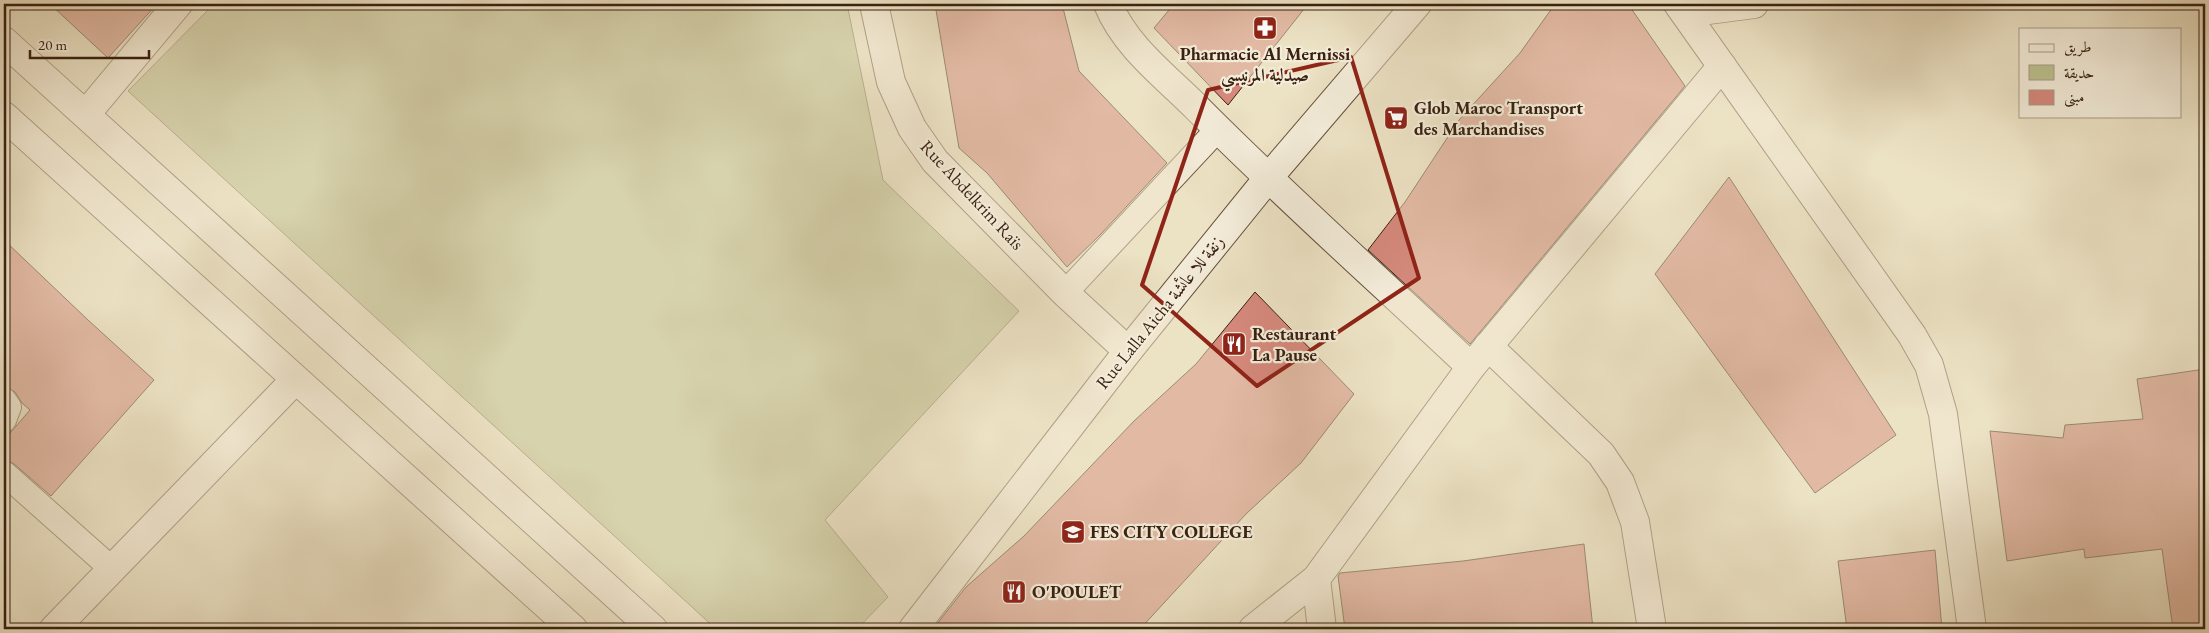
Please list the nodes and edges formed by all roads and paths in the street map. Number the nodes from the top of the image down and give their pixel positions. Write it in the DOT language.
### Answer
graph roads {
  1 [pos="178,4"];
  2 [pos="874,4"];
  3 [pos="1108,4"];
  4 [pos="1417,4"];
  5 [pos="1754,4"];
  6 [pos="1681,8"];
  7 [pos="4,41"];
  8 [pos="1722,66"];
  9 [pos="86,114"];
  10 [pos="4,116"];
  11 [pos="1218,129"];
  12 [pos="1269,177"];
  13 [pos="1065,293"];
  14 [pos="1488,346"];
  15 [pos="1128,351"];
  16 [pos="1471,366"];
  17 [pos="295,380"];
  18 [pos="4,400"];
  19 [pos="4,420"];
  20 [pos="4,473"];
  21 [pos="112,569"];
  22 [pos="1316,579"];
  23 [pos="54,629"];
  24 [pos="573,629"];
  25 [pos="653,629"];
  26 [pos="912,629"];
  27 [pos="1253,629"];
  28 [pos="1322,629"];
  29 [pos="1652,629"];
  30 [pos="1972,629"];
  1 -- 9 [label="street"];
  2 -- 13 [label="street, Rue Abdelkrim Raïs"];
  3 -- 11 [label="street"];
  4 -- 12 [label="street, Rue Lalla Aicha زنقة للا عائشة"];
  5 -- 6 [label="street"];
  6 -- 8 [label="street"];
  7 -- 9 [label="street"];
  8 -- 14 [label="street"];
  8 -- 30 [label="street"];
  9 -- 25 [label="street"];
  10 -- 17 [label="street"];
  11 -- 12 [label="street"];
  11 -- 13 [label="lane"];
  12 -- 15 [label="street, Rue Lalla Aicha زنقة للا عائشة"];
  12 -- 16 [label="street"];
  13 -- 15 [label="street, Rue Abdelkrim Raïs"];
  14 -- 16 [label="street"];
  14 -- 29 [label="street"];
  15 -- 26 [label="street, Rue Lalla Aicha زنقة للا عائشة"];
  16 -- 22 [label="street"];
  17 -- 21 [label="street"];
  17 -- 24 [label="street"];
  18 -- 19 [label="lane"];
  20 -- 21 [label="lane"];
  21 -- 23 [label="street"];
  22 -- 27 [label="street"];
  22 -- 28 [label="street"];
}
